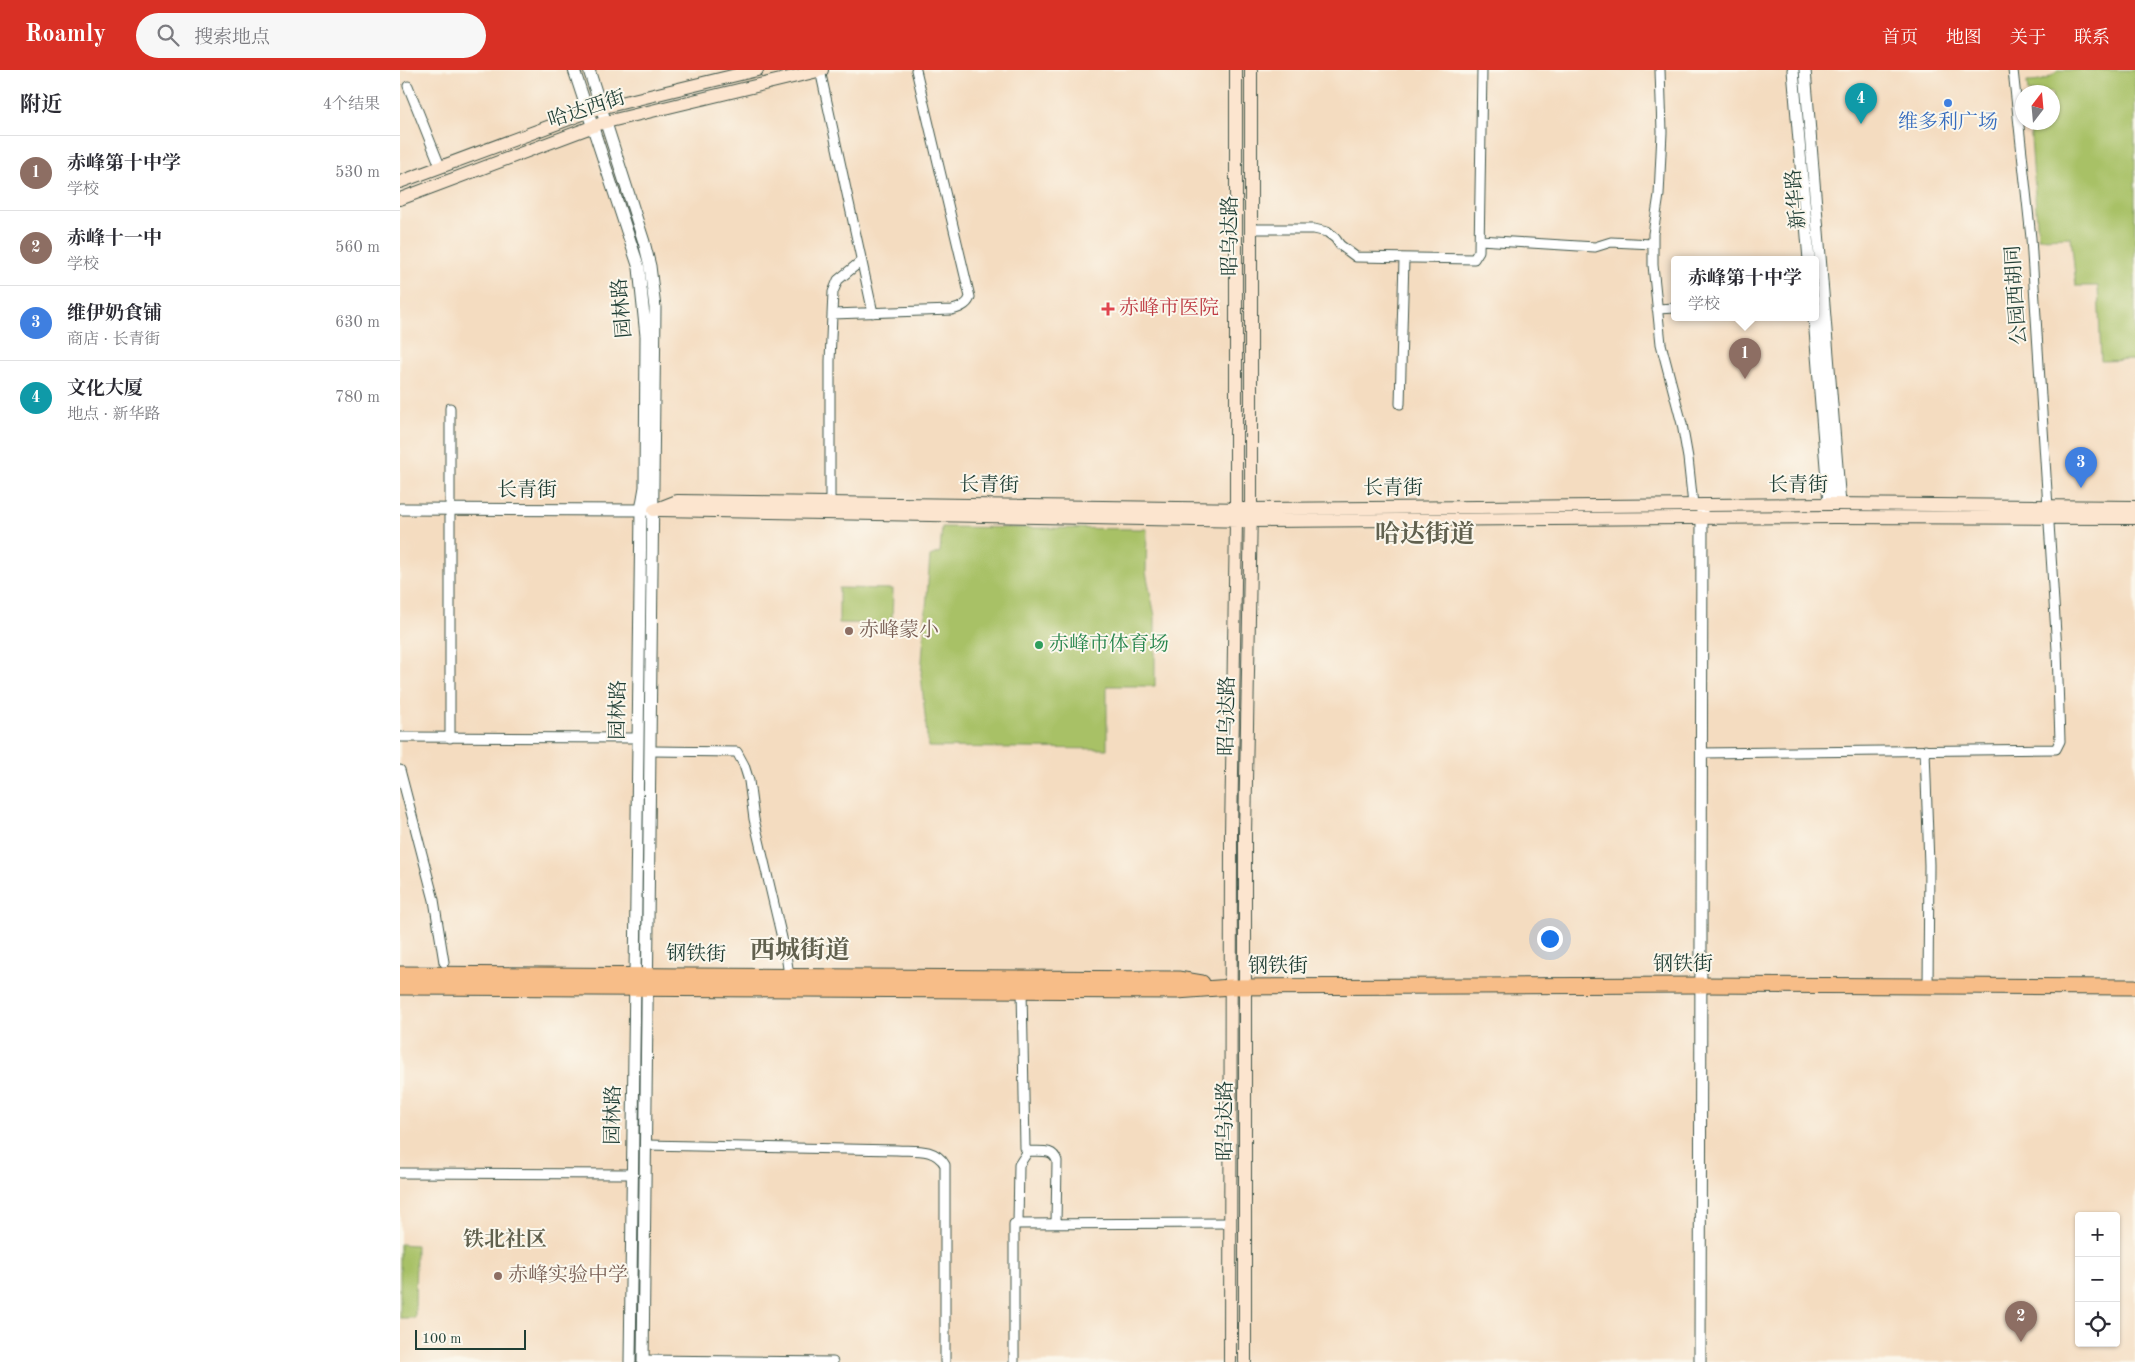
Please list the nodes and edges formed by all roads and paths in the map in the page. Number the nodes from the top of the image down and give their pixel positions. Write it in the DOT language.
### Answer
graph roads {
  1 [pos="574,70"];
  2 [pos="589,70"];
  3 [pos="757,70"];
  4 [pos="821,70"];
  5 [pos="916,70"];
  6 [pos="1236,70"];
  7 [pos="1251,70"];
  8 [pos="1482,70"];
  9 [pos="1660,70"];
  10 [pos="1794,70"];
  11 [pos="1805,70"];
  12 [pos="2013,70"];
  13 [pos="730,73"];
  14 [pos="408,86"];
  15 [pos="602,108"];
  16 [pos="588,112"];
  17 [pos="606,122"];
  18 [pos="593,126"];
  19 [pos="440,166"];
  20 [pos="400,182"];
  21 [pos="400,199"];
  22 [pos="1250,229"];
  23 [pos="1480,240"];
  24 [pos="1653,244"];
  25 [pos="1809,256"];
  26 [pos="1818,256"];
  27 [pos="861,258"];
  28 [pos="1404,259"];
  29 [pos="1819,273"];
  30 [pos="1671,308"];
  31 [pos="1658,309"];
  32 [pos="874,313"];
  33 [pos="832,314"];
  34 [pos="1814,321"];
  35 [pos="1400,404"];
  36 [pos="450,408"];
  37 [pos="830,503"];
  38 [pos="1835,504"];
  39 [pos="2135,506"];
  40 [pos="400,509"];
  41 [pos="450,509"];
  42 [pos="1699,509"];
  43 [pos="641,510"];
  44 [pos="654,510"];
  45 [pos="2048,512"];
  46 [pos="1236,515"];
  47 [pos="1251,515"];
  48 [pos="2135,518"];
  49 [pos="400,737"];
  50 [pos="450,738"];
  51 [pos="637,738"];
  52 [pos="1925,750"];
  53 [pos="651,751"];
  54 [pos="1702,753"];
  55 [pos="400,770"];
  56 [pos="444,962"];
  57 [pos="400,974"];
  58 [pos="789,976"];
  59 [pos="641,981"];
  60 [pos="1701,985"];
  61 [pos="1928,986"];
  62 [pos="2135,986"];
  63 [pos="400,987"];
  64 [pos="1238,987"];
  65 [pos="1022,990"];
  66 [pos="646,1145"];
  67 [pos="1028,1151"];
  68 [pos="400,1173"];
  69 [pos="632,1174"];
  70 [pos="1231,1223"];
  71 [pos="1018,1224"];
  72 [pos="1056,1224"];
  73 [pos="644,1361"];
  74 [pos="630,1362"];
  75 [pos="812,1362"];
  76 [pos="833,1362"];
  77 [pos="945,1362"];
  78 [pos="1014,1362"];
  79 [pos="1230,1362"];
  80 [pos="1245,1362"];
  81 [pos="1700,1362"];
  1 -- 16 [label="street, 园林路"];
  2 -- 15 [label="street, 园林路"];
  3 -- 13 [label="main road, 哈达西街"];
  4 -- 17 [label="main road, 哈达西街"];
  4 -- 27 [label="street"];
  5 -- 32 [label="street"];
  6 -- 46 [label="main road, 昭乌达路"];
  7 -- 22 [label="main road, 昭乌达路"];
  8 -- 23 [label="street"];
  9 -- 24 [label="street"];
  10 -- 25 [label="street, 新华路"];
  11 -- 26 [label="street, 新华路"];
  12 -- 45 [label="street, 公园西胡同"];
  13 -- 15 [label="main road, 哈达西街"];
  14 -- 19 [label="street"];
  15 -- 16 [label="main road, 哈达西街"];
  15 -- 17 [label="street, 园林路"];
  16 -- 18 [label="street, 园林路"];
  16 -- 19 [label="main road, 哈达西街"];
  17 -- 18 [label="main road, 哈达西街"];
  17 -- 44 [label="street, 园林路"];
  18 -- 21 [label="main road, 哈达西街"];
  18 -- 43 [label="street, 园林路"];
  19 -- 20 [label="main road, 哈达西街"];
  22 -- 28 [label="street"];
  22 -- 47 [label="main road, 昭乌达路"];
  23 -- 24 [label="street"];
  23 -- 28 [label="street"];
  24 -- 31 [label="street"];
  27 -- 32 [label="street"];
  27 -- 33 [label="street"];
  28 -- 35 [label="street"];
  29 -- 38 [label="street, 新华路"];
  30 -- 31 [label="street"];
  31 -- 42 [label="street"];
  32 -- 33 [label="street"];
  33 -- 37 [label="street"];
  34 -- 38 [label="street"];
  36 -- 41 [label="street"];
  37 -- 44 [label="main road, 长青街"];
  37 -- 46 [label="main road, 长青街"];
  38 -- 42 [label="main road, 长青街"];
  38 -- 45 [label="main road, 长青街"];
  39 -- 45 [label="main road, 长青街"];
  40 -- 41 [label="street, 长青街"];
  41 -- 43 [label="street, 长青街"];
  41 -- 50 [label="street"];
  42 -- 45 [label="main road, 长青街"];
  42 -- 47 [label="main road, 长青街"];
  42 -- 54 [label="street"];
  43 -- 44 [label="street, 长青街"];
  43 -- 51 [label="street, 园林路"];
  44 -- 46 [label="main road, 长青街"];
  44 -- 53 [label="street, 园林路"];
  45 -- 48 [label="main road, 长青街"];
  45 -- 52 [label="street, 公园西胡同"];
  46 -- 47 [label="main road, 长青街"];
  46 -- 64 [label="main road, 昭乌达路"];
  47 -- 64 [label="main road, 昭乌达路"];
  49 -- 50 [label="street"];
  50 -- 51 [label="street"];
  51 -- 59 [label="street, 园林路"];
  52 -- 54 [label="street"];
  52 -- 61 [label="street"];
  53 -- 58 [label="street"];
  53 -- 59 [label="street, 园林路"];
  54 -- 60 [label="street"];
  55 -- 56 [label="street"];
  57 -- 59 [label="highway, 钢铁街"];
  58 -- 59 [label="highway, 钢铁街"];
  58 -- 64 [label="highway, 钢铁街"];
  59 -- 63 [label="highway, 钢铁街"];
  59 -- 65 [label="highway, 钢铁街"];
  59 -- 66 [label="street, 园林路"];
  59 -- 69 [label="street, 园林路"];
  60 -- 61 [label="highway, 钢铁街"];
  60 -- 64 [label="highway, 钢铁街"];
  60 -- 81 [label="street"];
  61 -- 62 [label="highway, 钢铁街"];
  64 -- 65 [label="highway, 钢铁街"];
  64 -- 70 [label="main road, 昭乌达路"];
  64 -- 80 [label="main road, 昭乌达路"];
  65 -- 67 [label="street"];
  66 -- 73 [label="street, 园林路"];
  66 -- 77 [label="street"];
  67 -- 71 [label="street"];
  67 -- 72 [label="street"];
  68 -- 69 [label="street"];
  69 -- 74 [label="street, 园林路"];
  70 -- 72 [label="street"];
  70 -- 79 [label="main road, 昭乌达路"];
  71 -- 72 [label="street"];
  71 -- 78 [label="street"];
  73 -- 75 [label="street"];
  75 -- 76 [label="street"];
}
